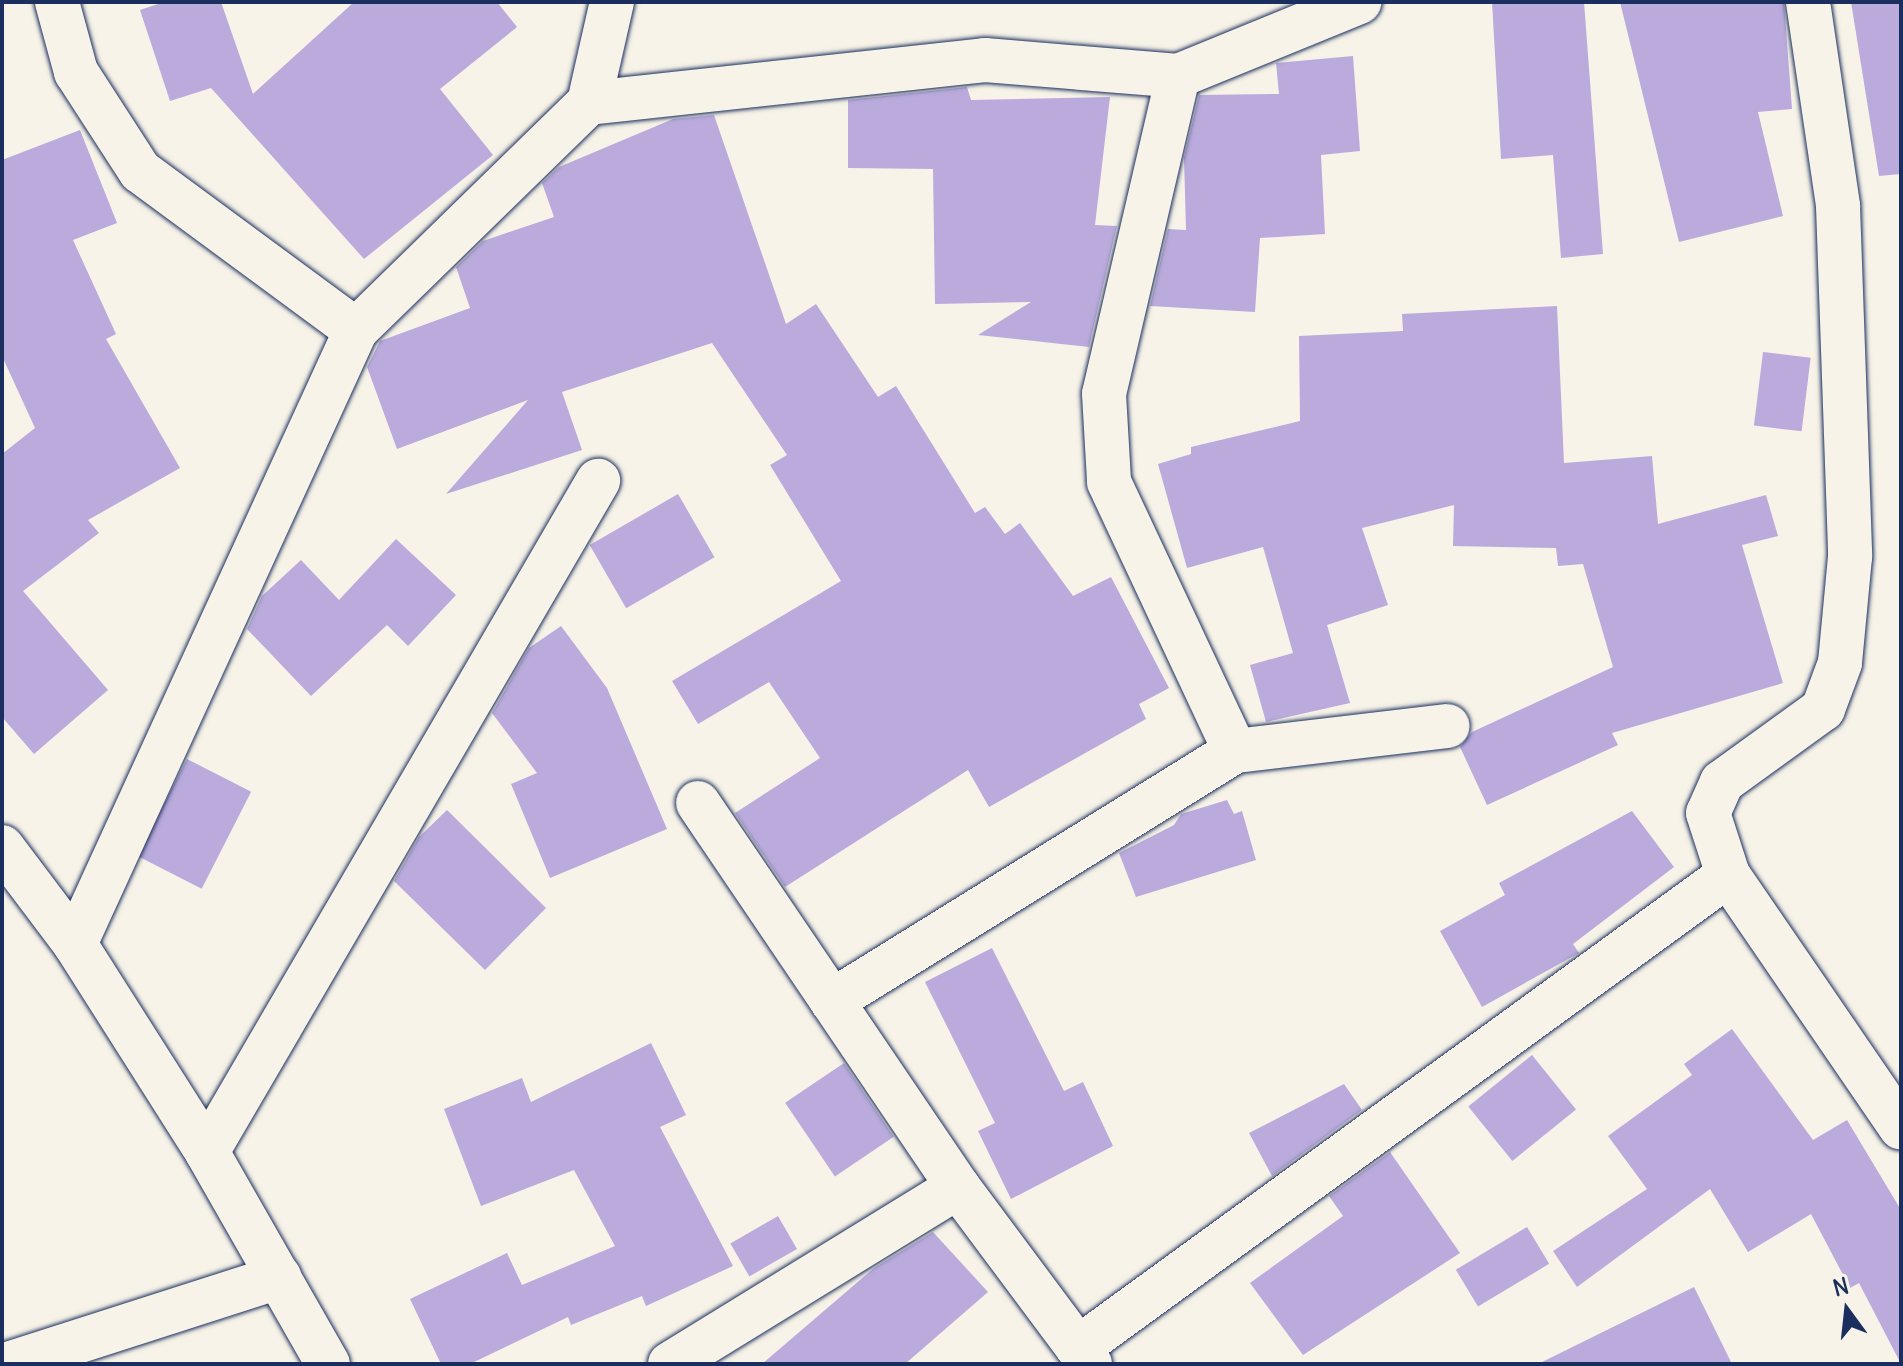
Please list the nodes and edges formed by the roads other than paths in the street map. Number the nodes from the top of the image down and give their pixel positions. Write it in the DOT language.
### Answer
graph roads {
  1 [pos="57,2"];
  2 [pos="612,2"];
  3 [pos="1359,2"];
  4 [pos="1808,2"];
  5 [pos="1178,76"];
  6 [pos="589,103"];
  7 [pos="356,330"];
  8 [pos="598,481"];
  9 [pos="1448,726"];
  10 [pos="1235,751"];
  11 [pos="698,803"];
  12 [pos="2,847"];
  13 [pos="1728,875"];
  14 [pos="75,944"];
  15 [pos="832,1001"];
  16 [pos="1901,1128"];
  17 [pos="207,1152"];
  18 [pos="958,1187"];
  19 [pos="279,1277"];
  20 [pos="1084,1356"];
  21 [pos="8,1364"];
  22 [pos="328,1364"];
  23 [pos="670,1364"];
  1 -- 7 [label="street"];
  2 -- 6 [label="street"];
  3 -- 5 [label="street"];
  4 -- 13 [label="street"];
  5 -- 6 [label="street"];
  5 -- 10 [label="street"];
  6 -- 7 [label="street"];
  7 -- 14 [label="street"];
  8 -- 17 [label="street"];
  9 -- 10 [label="street"];
  10 -- 15 [label="street"];
  11 -- 15 [label="street"];
  12 -- 14 [label="street"];
  13 -- 16 [label="street"];
  13 -- 20 [label="street"];
  14 -- 17 [label="street"];
  15 -- 18 [label="street"];
  17 -- 19 [label="street"];
  18 -- 20 [label="street"];
  18 -- 23 [label="street"];
  19 -- 21 [label="street"];
  19 -- 22 [label="street"];
}
